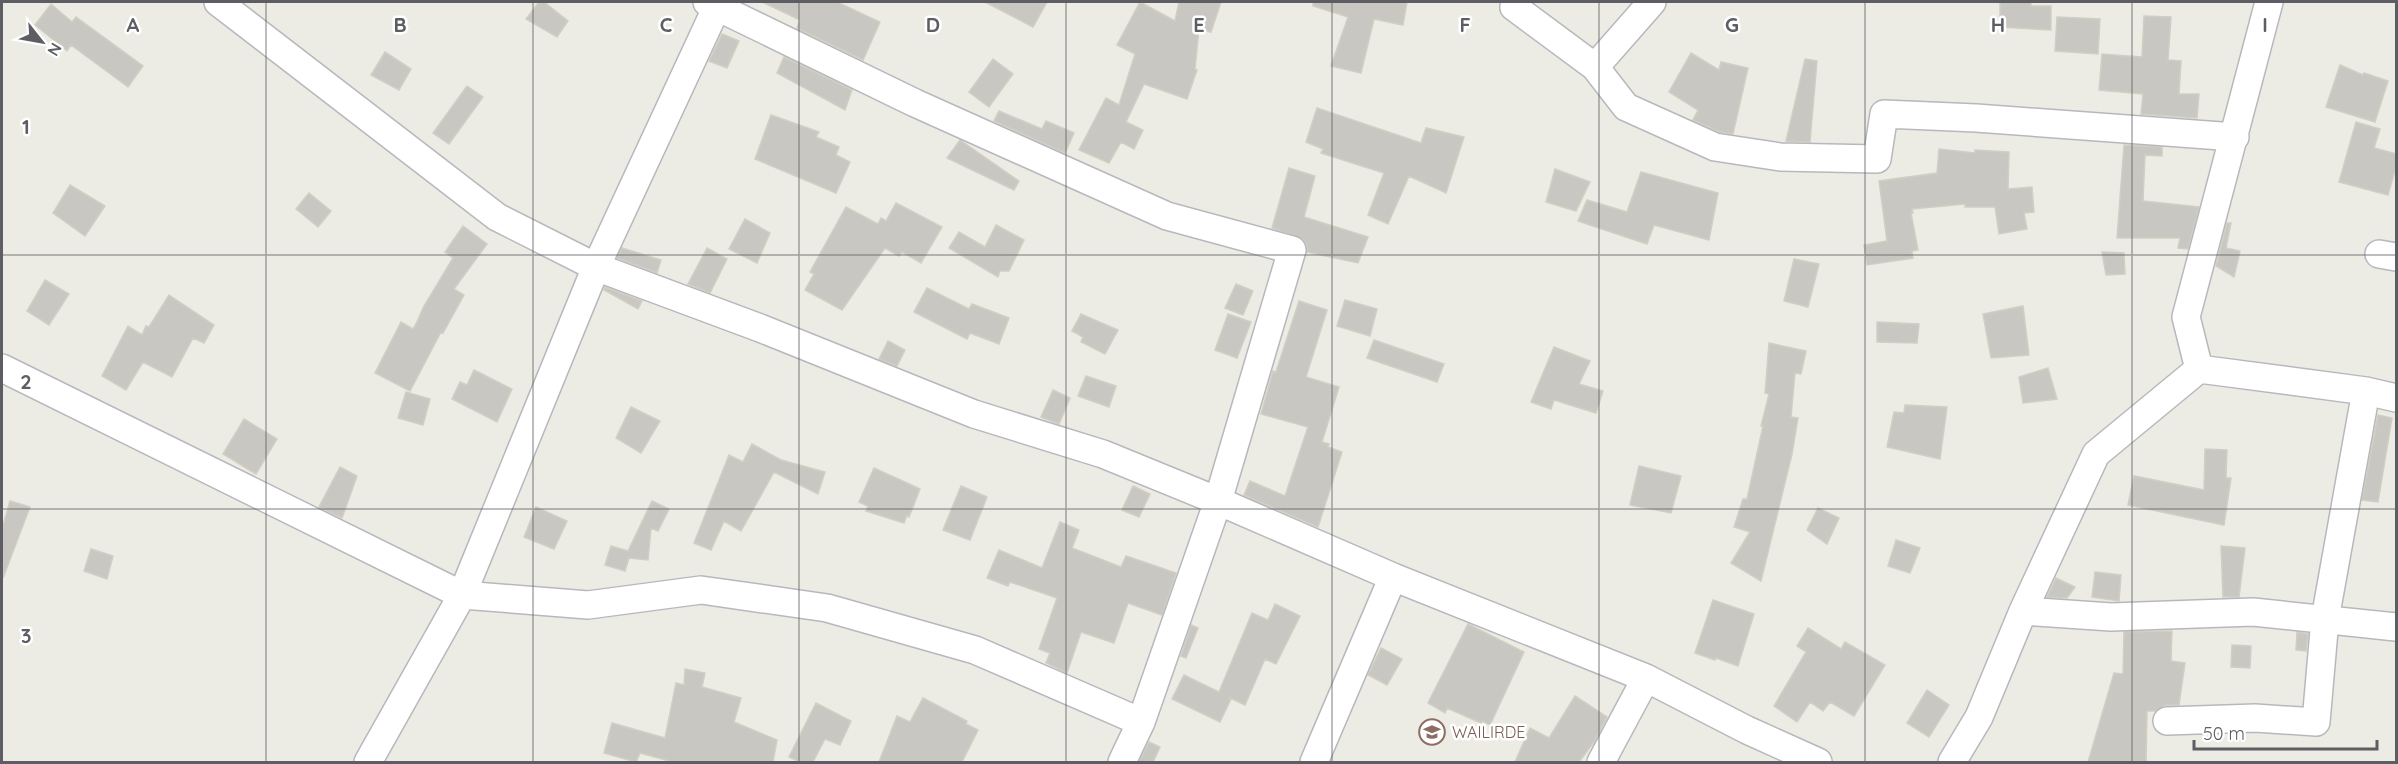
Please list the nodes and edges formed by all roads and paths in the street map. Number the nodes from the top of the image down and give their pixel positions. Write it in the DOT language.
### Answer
graph roads {
  1 [pos="218,2"];
  2 [pos="1515,2"];
  3 [pos="1652,2"];
  4 [pos="2269,2"];
  5 [pos="714,3"];
  6 [pos="1595,67"];
  7 [pos="2235,137"];
  8 [pos="596,267"];
  9 [pos="2,368"];
  10 [pos="2199,369"];
  11 [pos="2366,391"];
  12 [pos="2397,398"];
  13 [pos="1218,501"];
  14 [pos="1393,577"];
  15 [pos="462,596"];
  16 [pos="2023,611"];
  17 [pos="2325,619"];
  18 [pos="2397,627"];
  19 [pos="1646,678"];
  20 [pos="2167,721"];
  21 [pos="1141,722"];
  22 [pos="368,762"];
  23 [pos="1122,762"];
  24 [pos="1314,762"];
  25 [pos="1601,762"];
  26 [pos="1818,762"];
  27 [pos="1952,762"];
  1 -- 8 [label="street"];
  2 -- 6 [label="street"];
  3 -- 6 [label="street"];
  4 -- 7 [label="street"];
  5 -- 8 [label="street"];
  5 -- 13 [label="street"];
  6 -- 7 [label="street"];
  7 -- 10 [label="street"];
  8 -- 13 [label="street"];
  8 -- 15 [label="street"];
  9 -- 15 [label="street"];
  10 -- 11 [label="street"];
  10 -- 16 [label="street"];
  11 -- 12 [label="street"];
  11 -- 17 [label="street"];
  13 -- 14 [label="street"];
  13 -- 21 [label="street"];
  14 -- 19 [label="street"];
  14 -- 24 [label="street"];
  15 -- 21 [label="street"];
  15 -- 22 [label="street"];
  16 -- 17 [label="street"];
  16 -- 27 [label="street"];
  17 -- 18 [label="street"];
  17 -- 20 [label="street"];
  19 -- 25 [label="street"];
  19 -- 26 [label="street"];
  21 -- 23 [label="street"];
}
